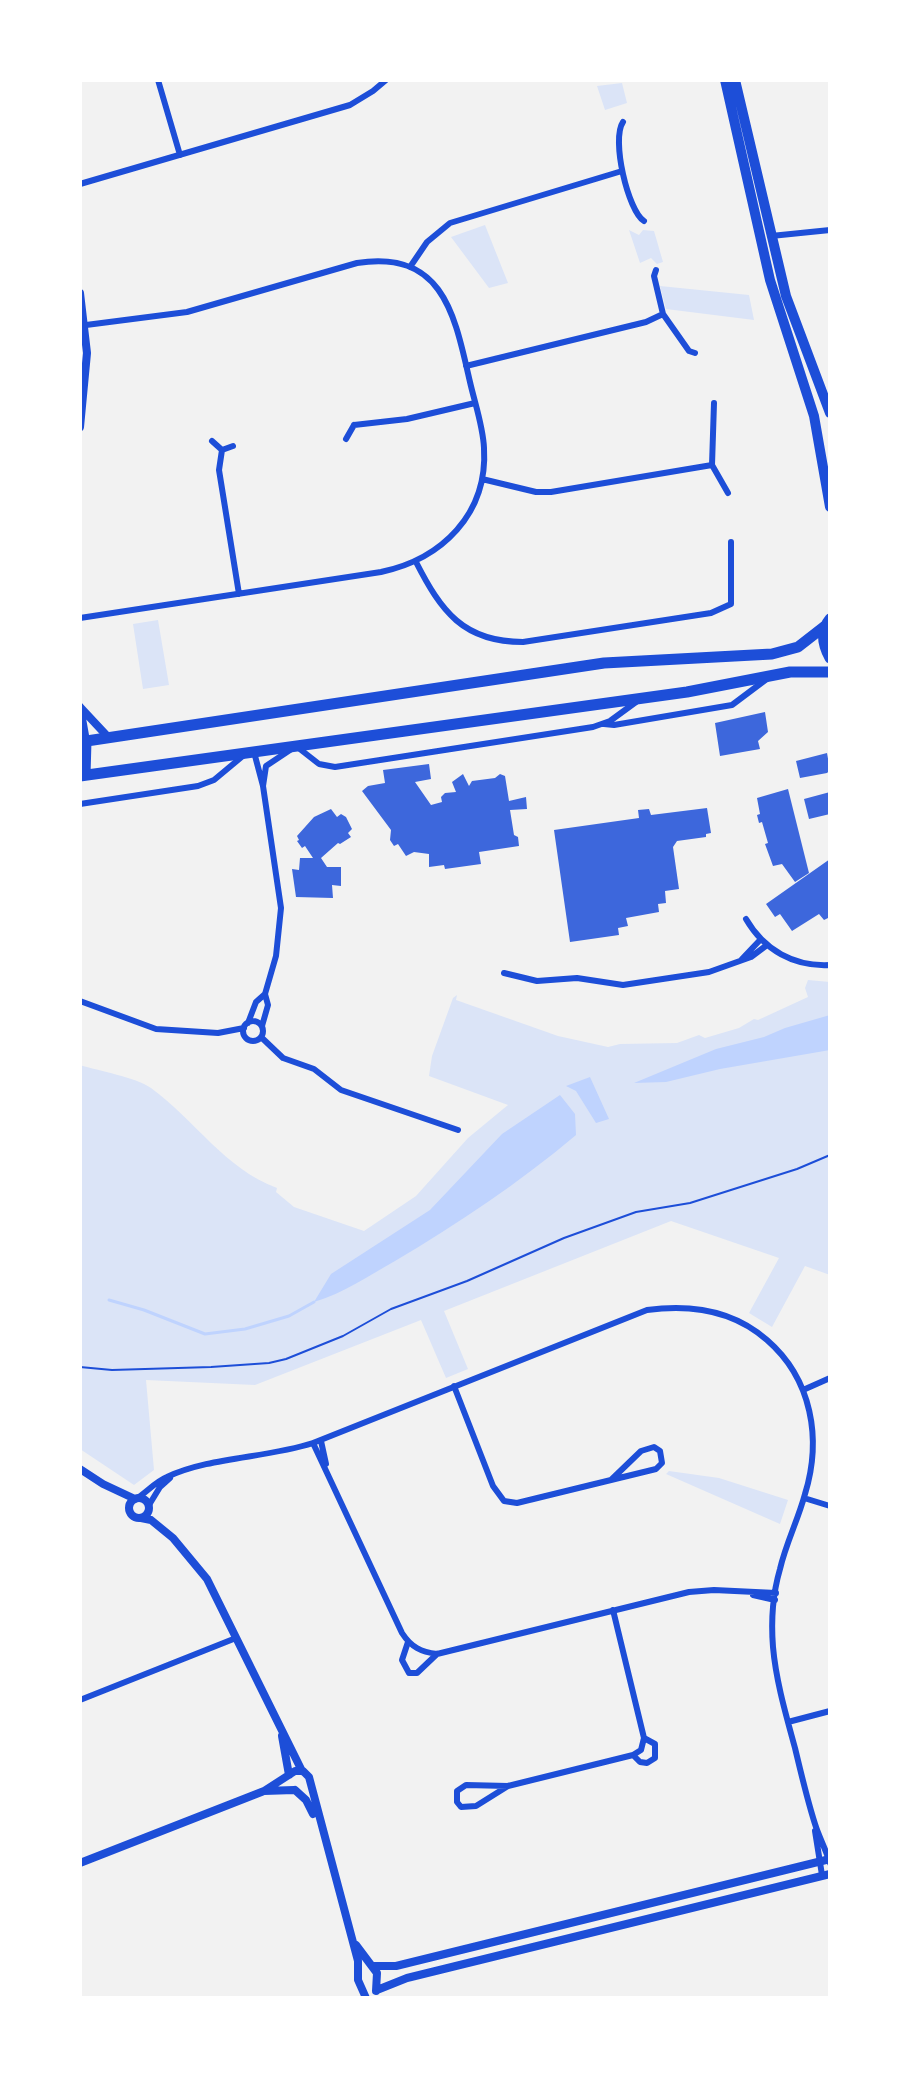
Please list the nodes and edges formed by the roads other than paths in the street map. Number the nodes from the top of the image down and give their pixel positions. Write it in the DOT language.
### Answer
graph roads {
  1 [pos="158,80"];
  2 [pos="386,80"];
  3 [pos="725,80"];
  4 [pos="735,80"];
  5 [pos="623,122"];
  6 [pos="180,155"];
  7 [pos="622,171"];
  8 [pos="80,184"];
  9 [pos="644,221"];
  10 [pos="830,230"];
  11 [pos="766,237"];
  12 [pos="410,267"];
  13 [pos="656,270"];
  14 [pos="80,293"];
  15 [pos="663,314"];
  16 [pos="86,325"];
  17 [pos="695,353"];
  18 [pos="466,366"];
  19 [pos="475,403"];
  20 [pos="714,403"];
  21 [pos="830,413"];
  22 [pos="348,416"];
  23 [pos="354,425"];
  24 [pos="80,427"];
  25 [pos="346,439"];
  26 [pos="212,441"];
  27 [pos="233,446"];
  28 [pos="222,450"];
  29 [pos="712,465"];
  30 [pos="482,479"];
  31 [pos="728,493"];
  32 [pos="830,507"];
  33 [pos="731,542"];
  34 [pos="416,562"];
  35 [pos="239,594"];
  36 [pos="830,610"];
  37 [pos="80,618"];
  38 [pos="827,623"];
  39 [pos="830,658"];
  40 [pos="830,672"];
  41 [pos="771,676"];
  42 [pos="643,698"];
  43 [pos="80,707"];
  44 [pos="604,724"];
  45 [pos="109,738"];
  46 [pos="83,742"];
  47 [pos="296,746"];
  48 [pos="250,753"];
  49 [pos="80,754"];
  50 [pos="82,776"];
  51 [pos="263,786"];
  52 [pos="80,804"];
  53 [pos="746,919"];
  54 [pos="761,939"];
  55 [pos="767,945"];
  56 [pos="742,959"];
  57 [pos="830,965"];
  58 [pos="504,973"];
  59 [pos="265,994"];
  60 [pos="80,1001"];
  61 [pos="246,1026"];
  62 [pos="262,1026"];
  63 [pos="261,1037"];
  64 [pos="458,1130"];
  65 [pos="830,1378"];
  66 [pos="454,1386"];
  67 [pos="803,1390"];
  68 [pos="321,1441"];
  69 [pos="313,1443"];
  70 [pos="80,1469"];
  71 [pos="328,1472"];
  72 [pos="175,1473"];
  73 [pos="612,1479"];
  74 [pos="103,1484"];
  75 [pos="804,1498"];
  76 [pos="136,1499"];
  77 [pos="149,1506"];
  78 [pos="830,1506"];
  79 [pos="131,1512"];
  80 [pos="141,1518"];
  81 [pos="173,1538"];
  82 [pos="776,1596"];
  83 [pos="613,1610"];
  84 [pos="236,1638"];
  85 [pos="408,1642"];
  86 [pos="437,1654"];
  87 [pos="80,1700"];
  88 [pos="830,1711"];
  89 [pos="788,1722"];
  90 [pos="281,1731"];
  91 [pos="644,1738"];
  92 [pos="633,1755"];
  93 [pos="302,1771"];
  94 [pos="289,1775"];
  95 [pos="309,1780"];
  96 [pos="508,1786"];
  97 [pos="294,1790"];
  98 [pos="264,1791"];
  99 [pos="815,1823"];
  100 [pos="321,1829"];
  101 [pos="830,1860"];
  102 [pos="818,1862"];
  103 [pos="80,1863"];
  104 [pos="826,1874"];
  105 [pos="352,1938"];
  106 [pos="372,1966"];
  107 [pos="358,1970"];
  108 [pos="377,1993"];
  109 [pos="364,1994"];
  1 -- 6 [label="street"];
  2 -- 6 [label="street"];
  3 -- 11 [label="main road"];
  4 -- 11 [label="main road"];
  5 -- 7 [label="street"];
  6 -- 8 [label="street"];
  7 -- 9 [label="street"];
  7 -- 12 [label="street"];
  10 -- 11 [label="street"];
  11 -- 21 [label="main road"];
  11 -- 32 [label="main road"];
  12 -- 16 [label="street"];
  12 -- 18 [label="street"];
  13 -- 15 [label="street"];
  14 -- 16 [label="street"];
  15 -- 17 [label="street"];
  15 -- 18 [label="street"];
  16 -- 24 [label="street"];
  18 -- 19 [label="street"];
  19 -- 23 [label="street"];
  19 -- 30 [label="street"];
  20 -- 29 [label="street"];
  22 -- 23 [label="street"];
  23 -- 25 [label="street"];
  26 -- 28 [label="street"];
  27 -- 28 [label="street"];
  28 -- 35 [label="street"];
  29 -- 30 [label="street"];
  29 -- 31 [label="street"];
  30 -- 34 [label="street"];
  33 -- 34 [label="street"];
  34 -- 35 [label="street"];
  35 -- 37 [label="street"];
  36 -- 38 [label="main road"];
  38 -- 39 [label="highway"];
  38 -- 45 [label="highway"];
  40 -- 41 [label="highway"];
  41 -- 42 [label="highway"];
  41 -- 44 [label="street"];
  42 -- 44 [label="street"];
  42 -- 47 [label="highway"];
  43 -- 45 [label="street"];
  43 -- 46 [label="street"];
  44 -- 47 [label="street"];
  45 -- 46 [label="highway"];
  46 -- 50 [label="highway"];
  47 -- 48 [label="highway"];
  47 -- 51 [label="street"];
  48 -- 50 [label="highway"];
  48 -- 51 [label="street"];
  48 -- 52 [label="street"];
  49 -- 50 [label="highway"];
  51 -- 59 [label="street"];
  53 -- 54 [label="street"];
  54 -- 55 [label="street"];
  54 -- 56 [label="street"];
  55 -- 56 [label="street"];
  55 -- 57 [label="street"];
  56 -- 58 [label="street"];
  59 -- 61 [label="street"];
  59 -- 62 [label="street"];
  60 -- 61 [label="street"];
  61 -- 62 [label="street"];
  61 -- 63 [label="street"];
  62 -- 63 [label="street"];
  63 -- 64 [label="street"];
  65 -- 67 [label="street"];
  66 -- 67 [label="street"];
  66 -- 68 [label="street"];
  66 -- 73 [label="street"];
  67 -- 75 [label="street"];
  68 -- 69 [label="street"];
  68 -- 71 [label="street"];
  69 -- 71 [label="street"];
  69 -- 72 [label="street"];
  70 -- 74 [label="street"];
  71 -- 85 [label="street"];
  72 -- 76 [label="street"];
  72 -- 77 [label="street"];
  73 -- 73 [label="street"];
  74 -- 76 [label="street"];
  74 -- 79 [label="street"];
  75 -- 78 [label="street"];
  75 -- 82 [label="street"];
  76 -- 77 [label="street"];
  76 -- 79 [label="street"];
  77 -- 80 [label="street"];
  77 -- 81 [label="street"];
  79 -- 80 [label="street"];
  80 -- 81 [label="street"];
  81 -- 84 [label="street"];
  82 -- 83 [label="street"];
  82 -- 89 [label="street"];
  83 -- 86 [label="street"];
  83 -- 91 [label="street"];
  84 -- 87 [label="street"];
  84 -- 90 [label="street"];
  85 -- 86 [label="street"];
  85 -- 86 [label="street"];
  88 -- 89 [label="street"];
  89 -- 99 [label="street"];
  90 -- 93 [label="street"];
  90 -- 94 [label="street"];
  91 -- 92 [label="street"];
  91 -- 92 [label="street"];
  92 -- 96 [label="street"];
  93 -- 94 [label="street"];
  93 -- 95 [label="street"];
  94 -- 97 [label="street"];
  94 -- 98 [label="street"];
  95 -- 97 [label="street"];
  95 -- 100 [label="street"];
  96 -- 96 [label="street"];
  97 -- 98 [label="street"];
  97 -- 100 [label="street"];
  98 -- 103 [label="street"];
  99 -- 101 [label="street"];
  99 -- 102 [label="street"];
  100 -- 105 [label="street"];
  101 -- 102 [label="street"];
  102 -- 104 [label="street"];
  102 -- 106 [label="street"];
  104 -- 108 [label="street"];
  105 -- 106 [label="street"];
  105 -- 107 [label="street"];
  106 -- 107 [label="street"];
  106 -- 108 [label="street"];
  107 -- 109 [label="street"];
  108 -- 109 [label="street"];
}
